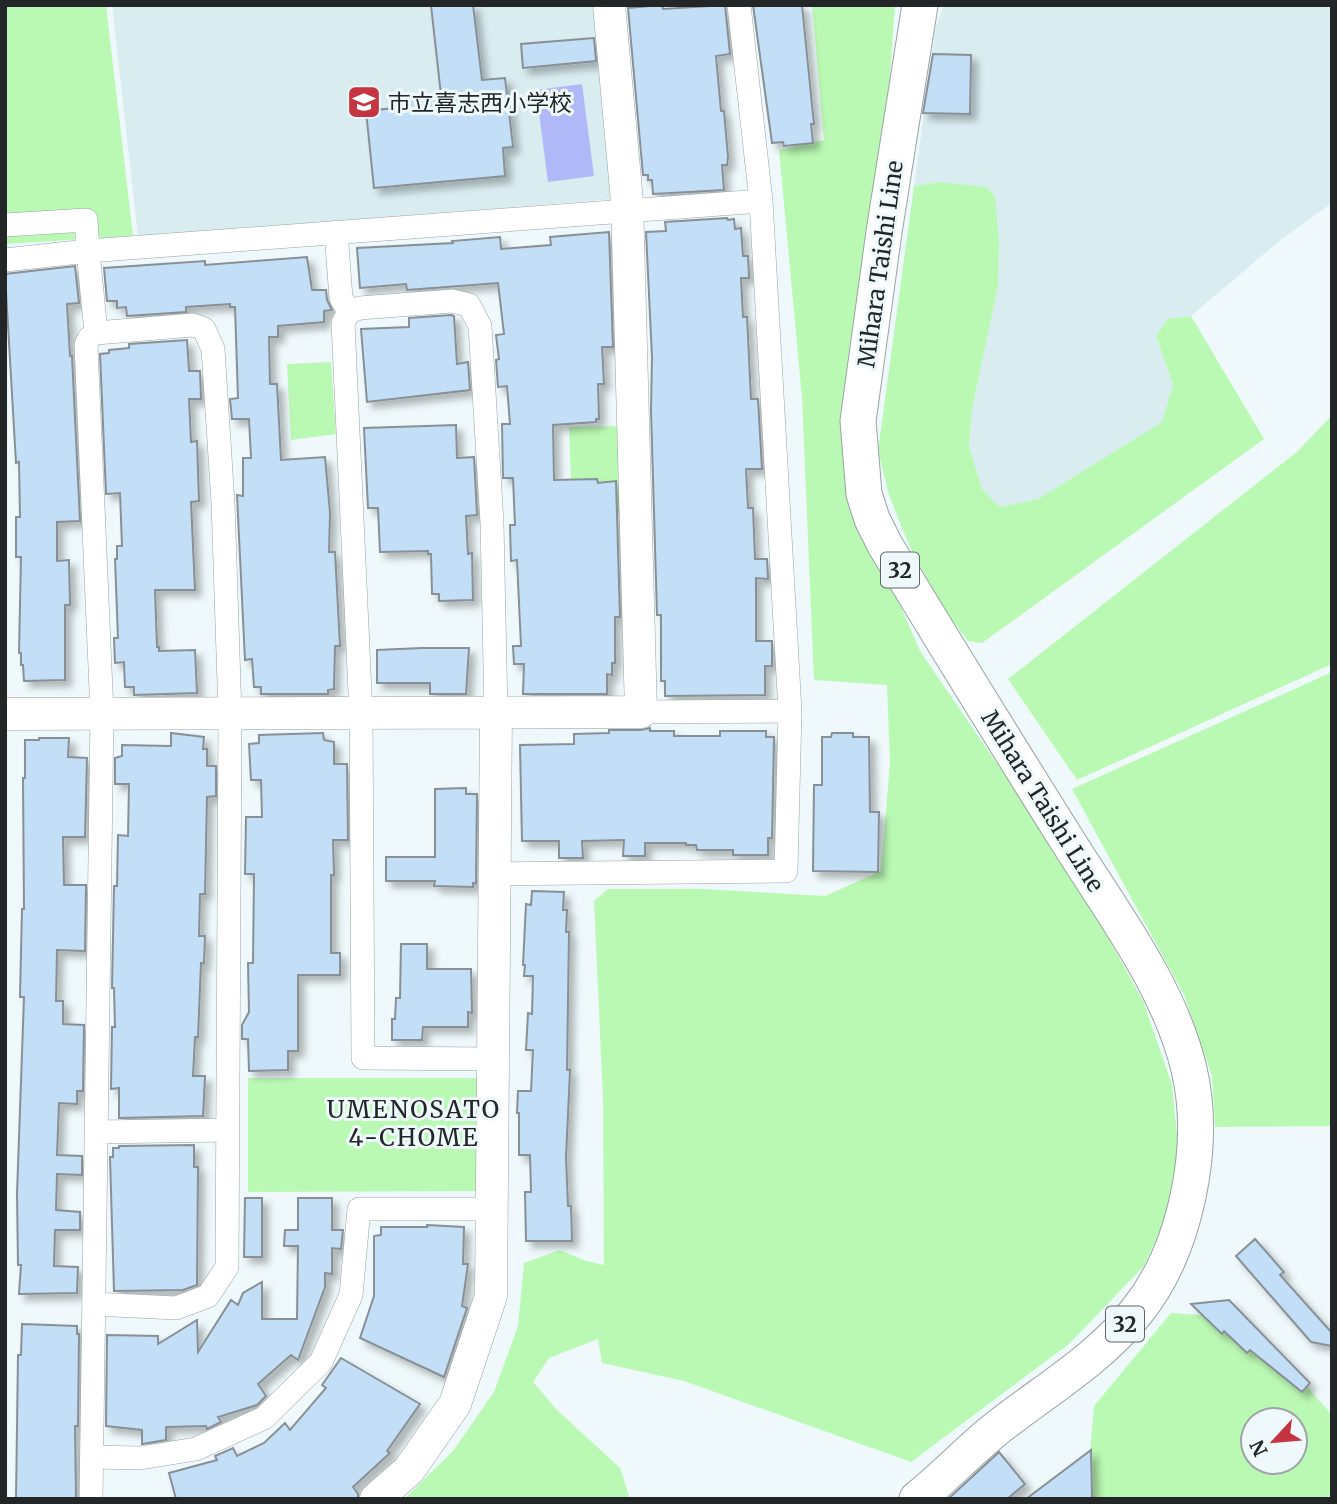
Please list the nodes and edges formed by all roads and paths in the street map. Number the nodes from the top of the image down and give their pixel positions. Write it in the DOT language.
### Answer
graph roads {
  1 [pos="609,5"];
  2 [pos="738,5"];
  3 [pos="920,5"];
  4 [pos="761,201"];
  5 [pos="627,210"];
  6 [pos="5,225"];
  7 [pos="336,232"];
  8 [pos="88,251"];
  9 [pos="8,260"];
  10 [pos="349,312"];
  11 [pos="96,333"];
  12 [pos="790,711"];
  13 [pos="641,712"];
  14 [pos="230,713"];
  15 [pos="5,714"];
  16 [pos="102,714"];
  17 [pos="361,714"];
  18 [pos="496,714"];
  19 [pos="495,874"];
  20 [pos="493,1059"];
  21 [pos="228,1130"];
  22 [pos="96,1132"];
  23 [pos="492,1209"];
  24 [pos="94,1304"];
  25 [pos="92,1457"];
  26 [pos="92,1499"];
  27 [pos="376,1499"];
  28 [pos="917,1499"];
  1 -- 5 [label="street"];
  2 -- 4 [label="street"];
  3 -- 28 [label="main road, Mihara Taishi Line / 32"];
  4 -- 5 [label="street"];
  4 -- 12 [label="street"];
  5 -- 7 [label="street"];
  5 -- 13 [label="street"];
  6 -- 8 [label="street"];
  7 -- 8 [label="street"];
  7 -- 10 [label="street"];
  8 -- 9 [label="street"];
  8 -- 11 [label="street"];
  10 -- 17 [label="street"];
  10 -- 18 [label="street"];
  11 -- 14 [label="street"];
  11 -- 16 [label="street"];
  12 -- 13 [label="street"];
  12 -- 19 [label="street"];
  13 -- 18 [label="street"];
  14 -- 16 [label="street"];
  14 -- 17 [label="street"];
  14 -- 21 [label="street"];
  15 -- 16 [label="street"];
  16 -- 22 [label="street"];
  17 -- 18 [label="street"];
  17 -- 20 [label="street"];
  18 -- 19 [label="street"];
  19 -- 20 [label="street"];
  20 -- 23 [label="street"];
  21 -- 22 [label="street"];
  21 -- 24 [label="street"];
  22 -- 24 [label="street"];
  23 -- 25 [label="street"];
  23 -- 27 [label="street"];
  24 -- 25 [label="street"];
  25 -- 26 [label="street"];
}
